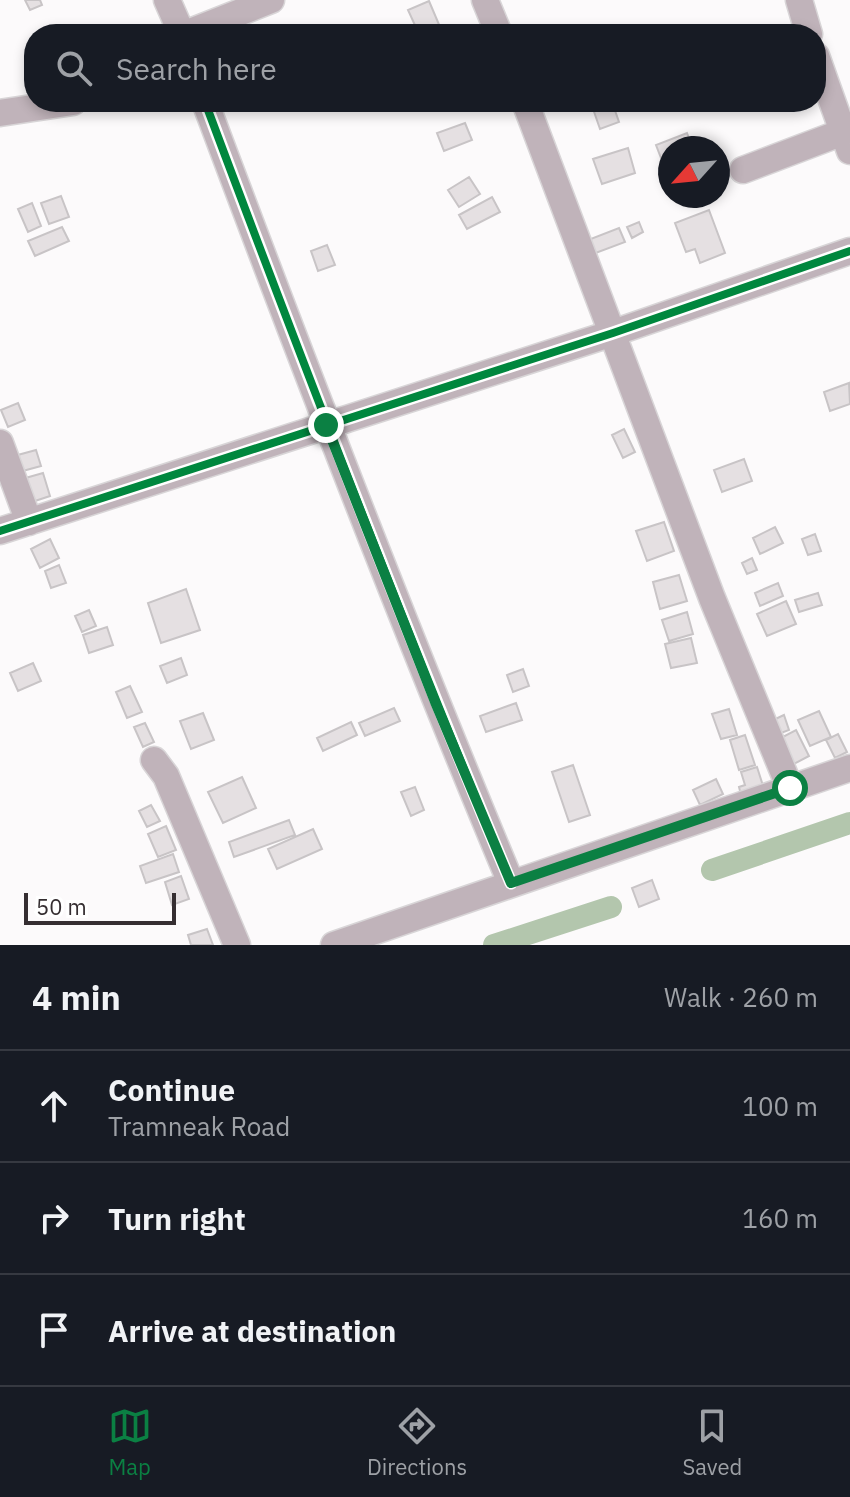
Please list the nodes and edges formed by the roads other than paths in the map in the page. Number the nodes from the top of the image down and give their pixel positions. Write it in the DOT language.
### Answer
graph roads {
  1 [pos="167,0"];
  2 [pos="271,0"];
  3 [pos="485,0"];
  4 [pos="799,0"];
  5 [pos="179,24"];
  6 [pos="210,24"];
  7 [pos="495,24"];
  8 [pos="806,24"];
  9 [pos="826,85"];
  10 [pos="24,109"];
  11 [pos="209,112"];
  12 [pos="529,112"];
  13 [pos="0,113"];
  14 [pos="846,142"];
  15 [pos="743,170"];
  16 [pos="850,251"];
  17 [pos="613,333"];
  18 [pos="326,425"];
  19 [pos="0,443"];
  20 [pos="29,522"];
  21 [pos="0,531"];
  22 [pos="154,760"];
  23 [pos="850,768"];
  24 [pos="790,788"];
  25 [pos="511,883"];
  26 [pos="237,945"];
  27 [pos="334,945"];
  1 -- 5 [label="street"];
  2 -- 6 [label="street"];
  3 -- 7 [label="street"];
  4 -- 8 [label="street"];
  9 -- 14 [label="street"];
  10 -- 13 [label="street"];
  11 -- 18 [label="street"];
  12 -- 17 [label="street"];
  14 -- 15 [label="street"];
  16 -- 17 [label="street"];
  17 -- 18 [label="street"];
  17 -- 24 [label="street"];
  18 -- 20 [label="street"];
  18 -- 25 [label="street"];
  19 -- 20 [label="street"];
  20 -- 21 [label="street"];
  22 -- 26 [label="street"];
  23 -- 24 [label="street"];
  24 -- 25 [label="street"];
  25 -- 27 [label="street"];
}
